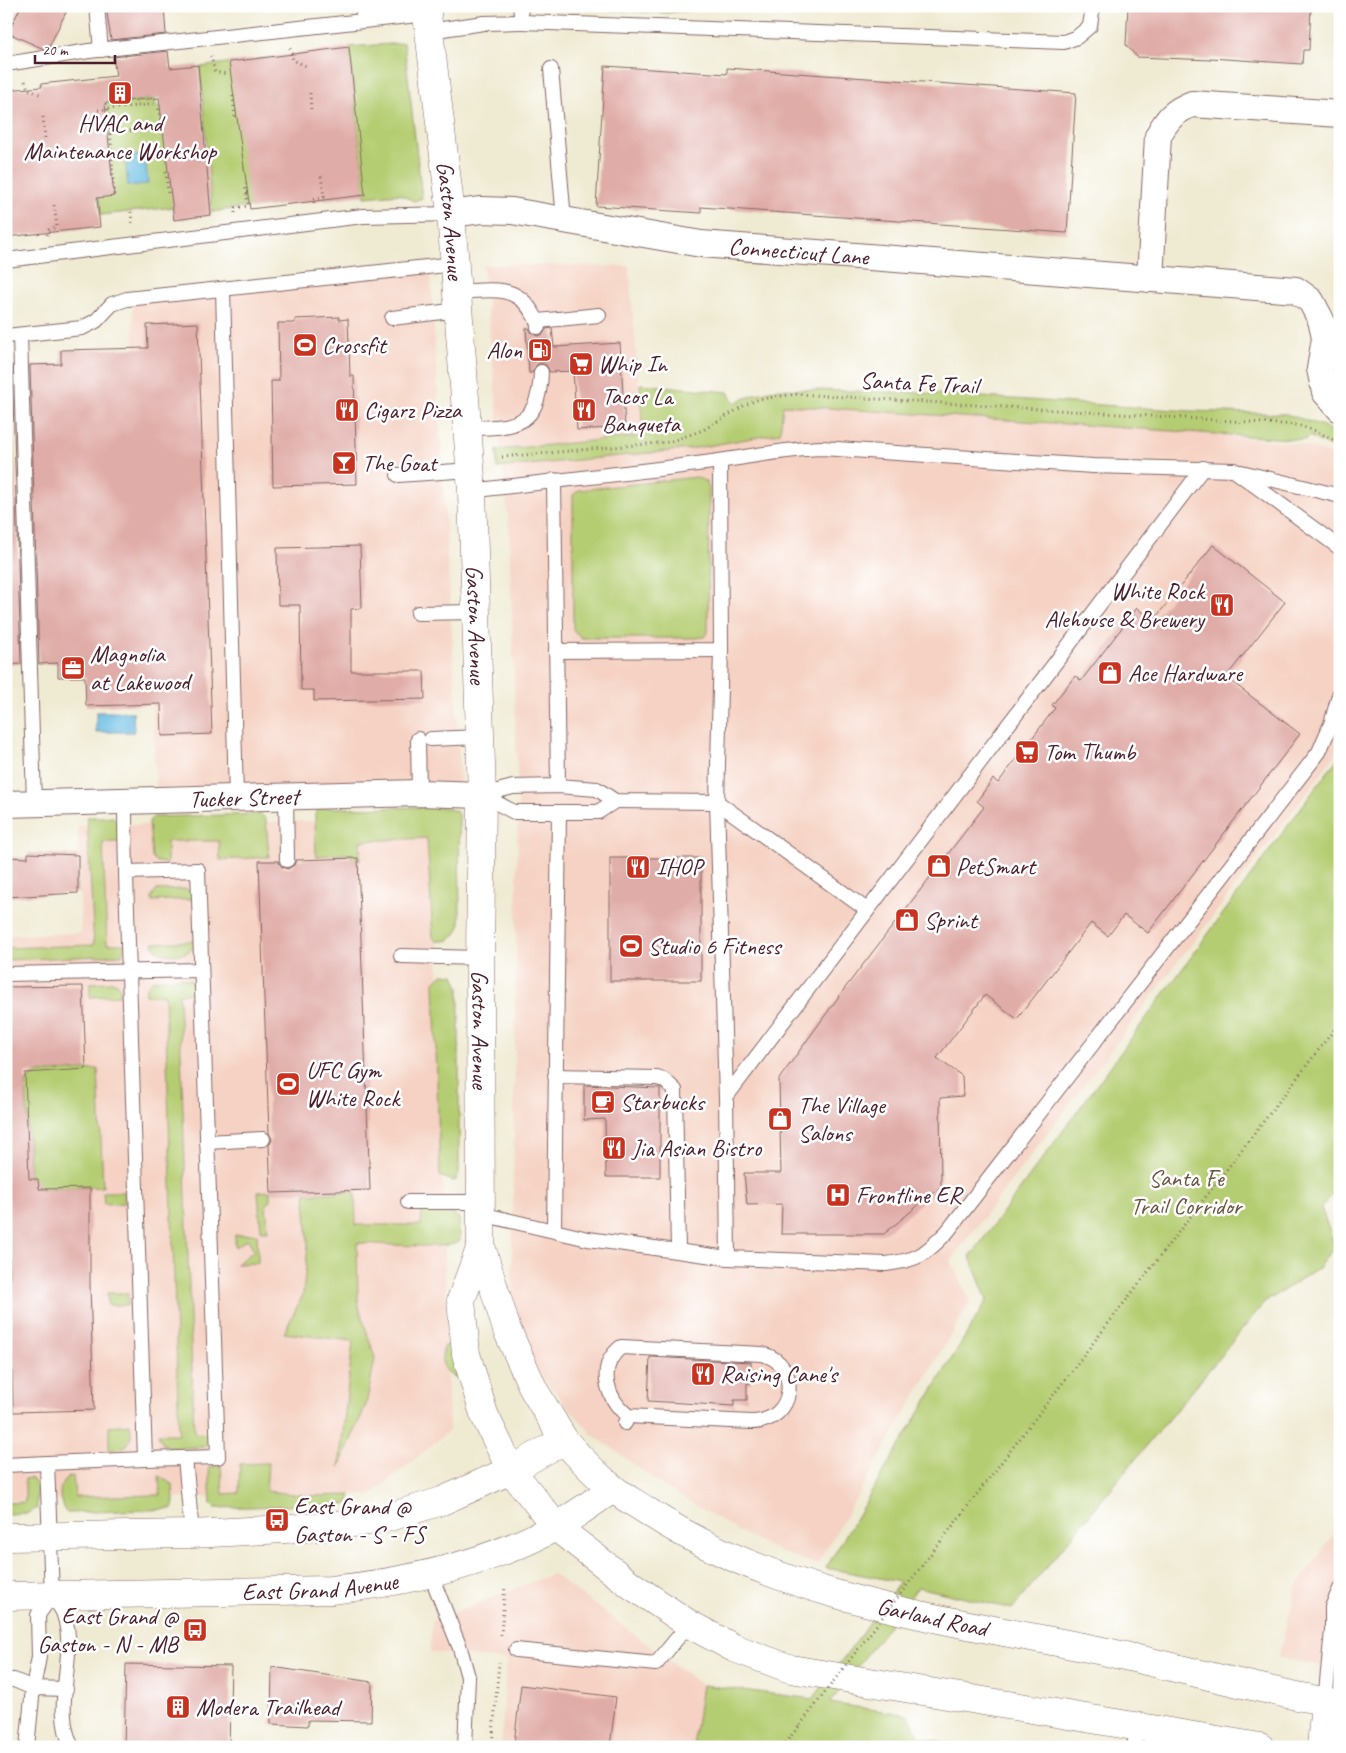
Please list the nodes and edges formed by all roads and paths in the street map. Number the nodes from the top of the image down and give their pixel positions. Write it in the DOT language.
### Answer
graph roads {
  1 [pos="97,6"];
  2 [pos="362,6"];
  3 [pos="520,6"];
  4 [pos="1093,6"];
  5 [pos="427,17"];
  6 [pos="364,20"];
  7 [pos="522,22"];
  8 [pos="101,50"];
  9 [pos="211,56"];
  10 [pos="6,64"];
  11 [pos="551,69"];
  12 [pos="228,74"];
  13 [pos="24,77"];
  14 [pos="310,93"];
  15 [pos="42,95"];
  16 [pos="233,96"];
  17 [pos="107,109"];
  18 [pos="98,110"];
  19 [pos="311,110"];
  20 [pos="1340,114"];
  21 [pos="43,117"];
  22 [pos="236,118"];
  23 [pos="110,133"];
  24 [pos="45,138"];
  25 [pos="166,172"];
  26 [pos="321,175"];
  27 [pos="245,184"];
  28 [pos="168,194"];
  29 [pos="114,197"];
  30 [pos="324,197"];
  31 [pos="54,204"];
  32 [pos="248,206"];
  33 [pos="451,214"];
  34 [pos="564,220"];
  35 [pos="56,227"];
  36 [pos="6,260"];
  37 [pos="455,264"];
  38 [pos="1150,278"];
  39 [pos="224,289"];
  40 [pos="458,301"];
  41 [pos="599,316"];
  42 [pos="392,318"];
  43 [pos="13,336"];
  44 [pos="541,372"];
  45 [pos="1340,409"];
  46 [pos="468,428"];
  47 [pos="1340,443"];
  48 [pos="502,457"];
  49 [pos="720,461"];
  50 [pos="1203,468"];
  51 [pos="1234,470"];
  52 [pos="398,475"];
  53 [pos="554,480"];
  54 [pos="472,481"];
  55 [pos="1340,496"];
  56 [pos="1340,548"];
  57 [pos="476,612"];
  58 [pos="418,614"];
  59 [pos="721,650"];
  60 [pos="556,651"];
  61 [pos="1340,692"];
  62 [pos="480,737"];
  63 [pos="558,786"];
  64 [pos="419,793"];
  65 [pos="482,795"];
  66 [pos="286,796"];
  67 [pos="236,798"];
  68 [pos="125,801"];
  69 [pos="615,801"];
  70 [pos="717,802"];
  71 [pos="34,803"];
  72 [pos="6,804"];
  73 [pos="559,812"];
  74 [pos="287,860"];
  75 [pos="126,872"];
  76 [pos="867,910"];
  77 [pos="401,956"];
  78 [pos="480,958"];
  79 [pos="201,970"];
  80 [pos="129,971"];
  81 [pos="6,974"];
  82 [pos="1340,1022"];
  83 [pos="555,1076"];
  84 [pos="726,1097"];
  85 [pos="263,1139"];
  86 [pos="207,1142"];
  87 [pos="408,1202"];
  88 [pos="482,1208"];
  89 [pos="554,1230"];
  90 [pos="481,1246"];
  91 [pos="678,1251"];
  92 [pos="728,1258"];
  93 [pos="626,1419"];
  94 [pos="564,1440"];
  95 [pos="185,1458"];
  96 [pos="145,1459"];
  97 [pos="47,1462"];
  98 [pos="6,1465"];
  99 [pos="511,1470"];
  100 [pos="613,1489"];
  101 [pos="556,1527"];
  102 [pos="192,1534"];
  103 [pos="6,1537"];
  104 [pos="50,1537"];
  105 [pos="430,1573"];
  106 [pos="505,1586"];
  107 [pos="1340,1589"];
  108 [pos="6,1596"];
  109 [pos="52,1596"];
  110 [pos="689,1624"];
  111 [pos="1336,1632"];
  112 [pos="500,1643"];
  113 [pos="516,1650"];
  114 [pos="500,1652"];
  115 [pos="6,1680"];
  116 [pos="33,1688"];
  117 [pos="66,1689"];
  118 [pos="1332,1703"];
  119 [pos="1135,1736"];
  120 [pos="27,1747"];
  121 [pos="72,1747"];
  122 [pos="465,1747"];
  123 [pos="492,1747"];
  124 [pos="782,1747"];
  125 [pos="1260,1747"];
  126 [pos="1321,1747"];
  1 -- 8 [label="lane"];
  2 -- 6 [label="lane"];
  3 -- 7 [label="lane"];
  4 -- 7 [label="lane"];
  5 -- 6 [label="lane"];
  5 -- 7 [label="lane"];
  5 -- 33 [label="main road, Gaston Avenue"];
  6 -- 8 [label="lane"];
  8 -- 10 [label="lane"];
  9 -- 12 [label="path"];
  11 -- 34 [label="lane"];
  13 -- 15 [label="path"];
  14 -- 19 [label="path"];
  16 -- 22 [label="path"];
  17 -- 18 [label="path"];
  17 -- 23 [label="path"];
  17 -- 23 [label="path"];
  20 -- 38 [label="street"];
  21 -- 24 [label="path"];
  23 -- 29 [label="path"];
  25 -- 28 [label="path"];
  26 -- 30 [label="path"];
  27 -- 32 [label="path"];
  31 -- 35 [label="path"];
  33 -- 34 [label="street, Connecticut Lane"];
  33 -- 36 [label="lane"];
  33 -- 37 [label="main road, Gaston Avenue"];
  34 -- 38 [label="street, Connecticut Lane"];
  37 -- 39 [label="lane"];
  37 -- 40 [label="main road, Gaston Avenue"];
  38 -- 45 [label="street, Connecticut Lane"];
  39 -- 43 [label="lane"];
  39 -- 67 [label="lane"];
  40 -- 41 [label="lane"];
  40 -- 42 [label="lane"];
  40 -- 46 [label="main road, Gaston Avenue"];
  43 -- 71 [label="lane"];
  44 -- 46 [label="lane"];
  46 -- 54 [label="main road, Gaston Avenue"];
  47 -- 48 [label="path, Santa Fe Trail"];
  49 -- 50 [label="lane"];
  49 -- 53 [label="lane"];
  49 -- 59 [label="lane"];
  50 -- 51 [label="lane"];
  50 -- 76 [label="lane"];
  51 -- 55 [label="lane"];
  51 -- 56 [label="lane"];
  52 -- 54 [label="lane"];
  53 -- 54 [label="lane"];
  53 -- 60 [label="lane"];
  54 -- 57 [label="main road, Gaston Avenue"];
  57 -- 58 [label="lane"];
  57 -- 62 [label="main road, Gaston Avenue"];
  59 -- 60 [label="lane"];
  59 -- 70 [label="lane"];
  60 -- 63 [label="lane"];
  61 -- 92 [label="lane"];
  62 -- 64 [label="lane"];
  62 -- 65 [label="main road, Gaston Avenue"];
  63 -- 65 [label="lane"];
  63 -- 69 [label="lane"];
  64 -- 65 [label="street, Tucker Street"];
  64 -- 66 [label="street, Tucker Street"];
  65 -- 73 [label="lane"];
  65 -- 78 [label="main road, Gaston Avenue"];
  66 -- 67 [label="street, Tucker Street"];
  66 -- 74 [label="lane"];
  67 -- 68 [label="street, Tucker Street"];
  68 -- 71 [label="street, Tucker Street"];
  68 -- 75 [label="lane"];
  69 -- 70 [label="lane"];
  69 -- 73 [label="lane"];
  70 -- 76 [label="lane"];
  70 -- 84 [label="lane"];
  71 -- 72 [label="street, Tucker Street"];
  73 -- 83 [label="lane"];
  75 -- 79 [label="lane"];
  75 -- 80 [label="lane"];
  76 -- 84 [label="lane"];
  77 -- 78 [label="lane"];
  78 -- 88 [label="main road, Gaston Avenue"];
  79 -- 80 [label="lane"];
  79 -- 86 [label="lane"];
  80 -- 81 [label="lane"];
  80 -- 96 [label="lane"];
  82 -- 124 [label="path, bridge"];
  83 -- 89 [label="lane"];
  83 -- 91 [label="lane"];
  84 -- 92 [label="lane"];
  85 -- 86 [label="lane"];
  86 -- 95 [label="lane"];
  87 -- 88 [label="lane"];
  88 -- 89 [label="lane"];
  88 -- 90 [label="main road, Gaston Avenue"];
  89 -- 91 [label="lane"];
  90 -- 94 [label="main road, Gaston Avenue"];
  90 -- 99 [label="main road, Gaston Avenue"];
  91 -- 92 [label="lane"];
  93 -- 93 [label="lane"];
  94 -- 99 [label="main road"];
  94 -- 100 [label="main road, Garland Road"];
  95 -- 96 [label="lane"];
  95 -- 102 [label="lane"];
  96 -- 97 [label="lane"];
  97 -- 98 [label="lane"];
  97 -- 104 [label="lane"];
  99 -- 101 [label="main road"];
  99 -- 102 [label="main road"];
  100 -- 101 [label="main road, East Grand Avenue"];
  100 -- 118 [label="main road, Garland Road"];
  101 -- 105 [label="main road, East Grand Avenue"];
  101 -- 110 [label="main road"];
  102 -- 104 [label="main road"];
  103 -- 104 [label="main road"];
  104 -- 109 [label="lane"];
  105 -- 109 [label="main road, East Grand Avenue"];
  105 -- 122 [label="lane"];
  106 -- 112 [label="path"];
  107 -- 111 [label="lane"];
  108 -- 109 [label="main road, East Grand Avenue"];
  109 -- 116 [label="lane"];
  109 -- 117 [label="lane"];
  110 -- 113 [label="lane"];
  110 -- 119 [label="main road"];
  111 -- 118 [label="lane"];
  114 -- 123 [label="path"];
  115 -- 116 [label="lane"];
  116 -- 117 [label="lane"];
  116 -- 120 [label="lane"];
  117 -- 121 [label="lane"];
  118 -- 126 [label="main road"];
  119 -- 125 [label="main road"];
}
